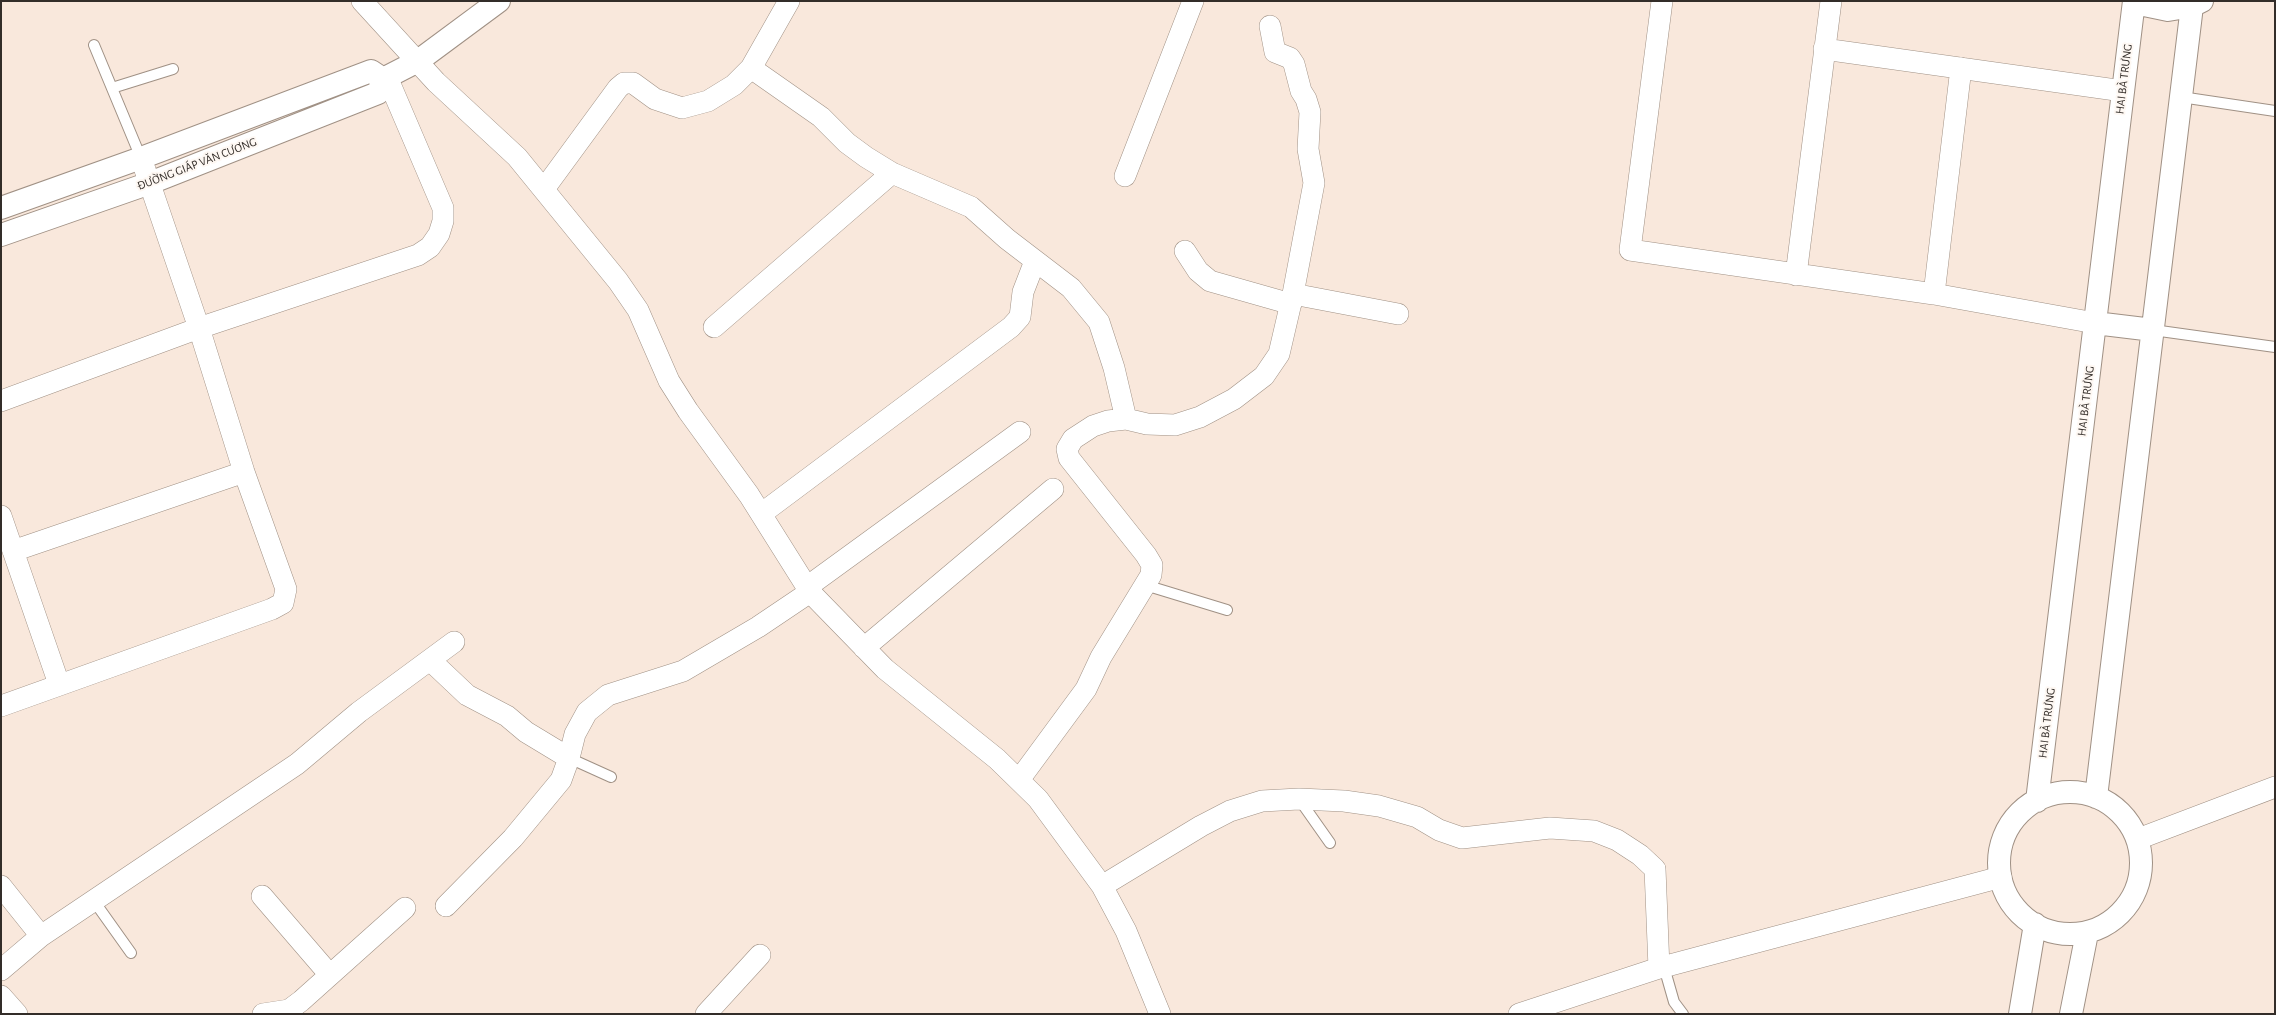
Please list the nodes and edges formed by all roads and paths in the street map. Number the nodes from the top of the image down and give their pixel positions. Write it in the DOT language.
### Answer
graph roads {
  1 [pos="362,1"];
  2 [pos="499,1"];
  3 [pos="789,1"];
  4 [pos="1193,1"];
  5 [pos="1662,1"];
  6 [pos="1831,1"];
  7 [pos="2135,1"];
  8 [pos="2197,3"];
  9 [pos="1270,26"];
  10 [pos="94,45"];
  11 [pos="1824,49"];
  12 [pos="418,61"];
  13 [pos="751,68"];
  14 [pos="1961,68"];
  15 [pos="173,69"];
  16 [pos="385,78"];
  17 [pos="112,88"];
  18 [pos="2123,91"];
  19 [pos="2181,97"];
  20 [pos="2275,111"];
  21 [pos="141,158"];
  22 [pos="892,173"];
  23 [pos="1125,176"];
  24 [pos="150,183"];
  25 [pos="544,189"];
  26 [pos="1,208"];
  27 [pos="1,235"];
  28 [pos="1185,251"];
  29 [pos="1035,262"];
  30 [pos="1796,275"];
  31 [pos="1934,294"];
  32 [pos="1292,299"];
  33 [pos="1398,314"];
  34 [pos="2095,323"];
  35 [pos="714,327"];
  36 [pos="199,328"];
  37 [pos="2153,330"];
  38 [pos="2275,347"];
  39 [pos="1,401"];
  40 [pos="1126,419"];
  41 [pos="1020,432"];
  42 [pos="244,472"];
  43 [pos="1053,489"];
  44 [pos="761,514"];
  45 [pos="1,516"];
  46 [pos="13,551"];
  47 [pos="1145,585"];
  48 [pos="809,589"];
  49 [pos="1227,610"];
  50 [pos="454,642"];
  51 [pos="864,648"];
  52 [pos="431,661"];
  53 [pos="59,684"];
  54 [pos="1,706"];
  55 [pos="570,758"];
  56 [pos="610,777"];
  57 [pos="1019,780"];
  58 [pos="2275,787"];
  59 [pos="2096,797"];
  60 [pos="1299,799"];
  61 [pos="2037,801"];
  62 [pos="2138,839"];
  63 [pos="1330,843"];
  64 [pos="2001,877"];
  65 [pos="1,886"];
  66 [pos="1102,886"];
  67 [pos="262,896"];
  68 [pos="94,901"];
  69 [pos="446,906"];
  70 [pos="405,908"];
  71 [pos="2035,924"];
  72 [pos="2086,932"];
  73 [pos="41,936"];
  74 [pos="131,953"];
  75 [pos="760,955"];
  76 [pos="1661,967"];
  77 [pos="1,970"];
  78 [pos="330,975"];
  79 [pos="1,996"];
  80 [pos="17,1014"];
  81 [pos="264,1014"];
  82 [pos="706,1014"];
  83 [pos="1160,1014"];
  84 [pos="1519,1014"];
  85 [pos="1683,1014"];
  86 [pos="2020,1014"];
  87 [pos="2071,1014"];
  1 -- 12 [label="street"];
  2 -- 12 [label="street"];
  3 -- 13 [label="street"];
  4 -- 23 [label="street"];
  5 -- 30 [label="street"];
  6 -- 11 [label="street"];
  7 -- 8 [label="street"];
  7 -- 18 [label="street, HAI BÀ TRƯNG"];
  8 -- 19 [label="street"];
  9 -- 32 [label="street"];
  10 -- 17 [label="lane"];
  11 -- 14 [label="street"];
  11 -- 30 [label="street"];
  12 -- 16 [label="street"];
  12 -- 25 [label="street"];
  13 -- 22 [label="street"];
  13 -- 25 [label="street"];
  14 -- 18 [label="street"];
  14 -- 31 [label="street"];
  15 -- 17 [label="lane"];
  16 -- 21 [label="street, ĐƯỜNG GIÁP VĂN CƯƠNG"];
  16 -- 24 [label="street, ĐƯỜNG GIÁP VĂN CƯƠNG"];
  16 -- 36 [label="street"];
  17 -- 21 [label="lane"];
  18 -- 34 [label="street, HAI BÀ TRƯNG"];
  19 -- 20 [label="lane"];
  19 -- 37 [label="street"];
  21 -- 24 [label="street"];
  21 -- 26 [label="street, ĐƯỜNG GIÁP VĂN CƯƠNG"];
  22 -- 29 [label="street"];
  22 -- 35 [label="street"];
  24 -- 27 [label="street, ĐƯỜNG GIÁP VĂN CƯƠNG"];
  24 -- 36 [label="street"];
  25 -- 44 [label="street"];
  28 -- 32 [label="street"];
  29 -- 40 [label="street"];
  29 -- 44 [label="street"];
  30 -- 31 [label="street"];
  31 -- 34 [label="street"];
  32 -- 33 [label="street"];
  32 -- 40 [label="street"];
  34 -- 37 [label="street"];
  34 -- 61 [label="street, HAI BÀ TRƯNG"];
  36 -- 39 [label="street"];
  36 -- 42 [label="street"];
  37 -- 38 [label="lane"];
  37 -- 59 [label="street"];
  40 -- 47 [label="street"];
  41 -- 48 [label="street"];
  42 -- 46 [label="street"];
  42 -- 53 [label="street"];
  43 -- 51 [label="street"];
  44 -- 48 [label="street"];
  45 -- 46 [label="street"];
  46 -- 53 [label="street"];
  47 -- 49 [label="lane"];
  47 -- 57 [label="street"];
  48 -- 51 [label="street"];
  48 -- 55 [label="street"];
  50 -- 52 [label="street"];
  51 -- 57 [label="street"];
  52 -- 55 [label="street"];
  52 -- 68 [label="street"];
  53 -- 54 [label="street"];
  55 -- 56 [label="lane"];
  55 -- 69 [label="street"];
  57 -- 66 [label="street"];
  58 -- 62 [label="street"];
  59 -- 61 [label="street"];
  59 -- 62 [label="street"];
  60 -- 63 [label="lane"];
  60 -- 66 [label="street"];
  60 -- 76 [label="street"];
  61 -- 64 [label="street"];
  62 -- 72 [label="street"];
  64 -- 71 [label="street"];
  64 -- 76 [label="street"];
  65 -- 73 [label="street"];
  66 -- 83 [label="street"];
  67 -- 78 [label="street"];
  68 -- 73 [label="street"];
  68 -- 74 [label="lane"];
  70 -- 78 [label="street"];
  71 -- 72 [label="street"];
  71 -- 86 [label="street"];
  72 -- 87 [label="street"];
  73 -- 77 [label="street"];
  75 -- 82 [label="street"];
  76 -- 84 [label="street"];
  76 -- 85 [label="lane"];
  78 -- 81 [label="street"];
  79 -- 80 [label="street"];
}
